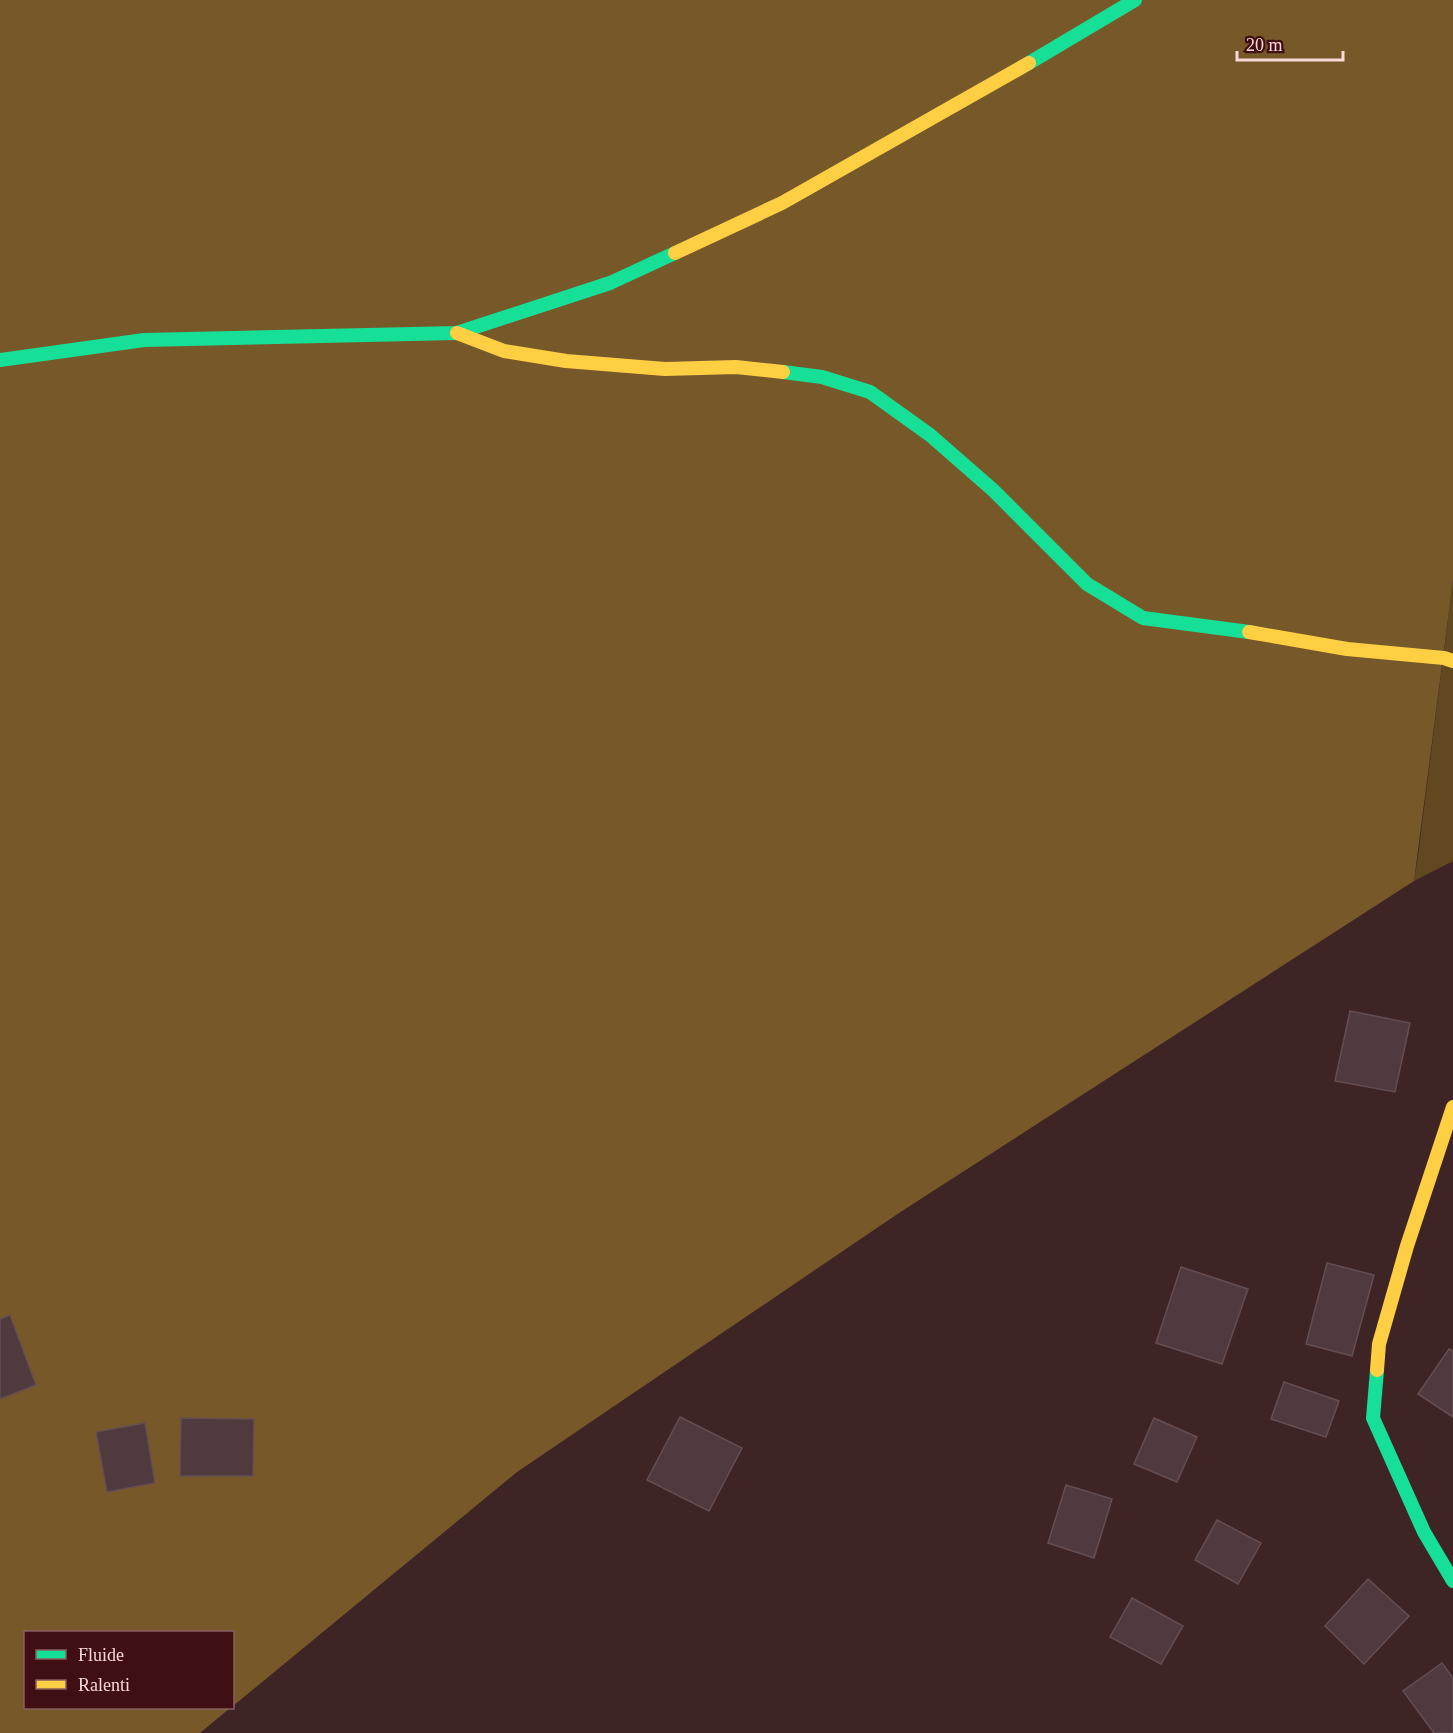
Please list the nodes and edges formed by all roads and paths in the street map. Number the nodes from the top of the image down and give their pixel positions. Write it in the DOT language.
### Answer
graph roads {
  1 [pos="1135,0"];
  2 [pos="457,333"];
  3 [pos="0,360"];
  4 [pos="1453,661"];
  5 [pos="1453,1107"];
  6 [pos="1453,1581"];
  1 -- 2 [label="street"];
  2 -- 3 [label="street"];
  2 -- 4 [label="street"];
  5 -- 6 [label="street"];
}
